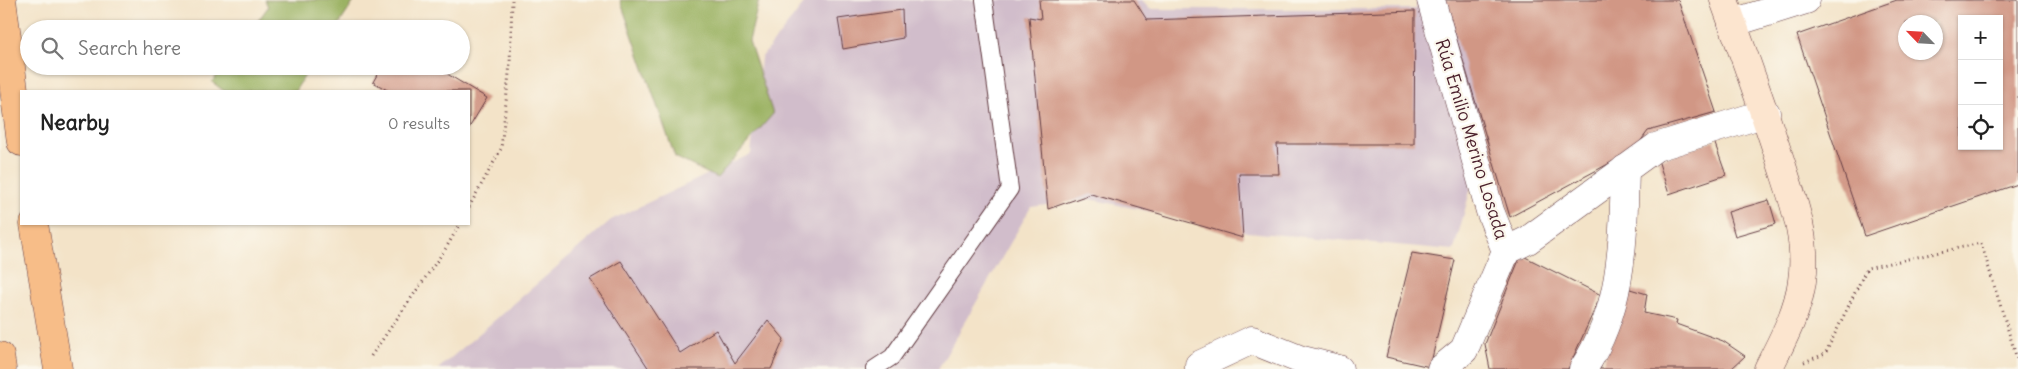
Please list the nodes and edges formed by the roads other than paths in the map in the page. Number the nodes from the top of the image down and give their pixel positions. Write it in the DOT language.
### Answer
graph roads {
  1 [pos="2,0"];
  2 [pos="984,0"];
  3 [pos="1431,0"];
  4 [pos="1806,0"];
  5 [pos="1728,12"];
  6 [pos="1766,113"];
  7 [pos="20,135"];
  8 [pos="1625,169"];
  9 [pos="34,225"];
  10 [pos="1506,251"];
  11 [pos="0,356"];
  12 [pos="1467,360"];
  13 [pos="2,369"];
  14 [pos="58,369"];
  15 [pos="874,369"];
  16 [pos="1199,369"];
  17 [pos="1339,369"];
  18 [pos="1441,369"];
  19 [pos="1583,369"];
  20 [pos="1768,369"];
  1 -- 7 [label="highway"];
  2 -- 15 [label="lane"];
  3 -- 10 [label="street, Rúa Emilio Merino Losada"];
  4 -- 5 [label="street"];
  5 -- 6 [label="street"];
  6 -- 8 [label="street, Rúa Emilio Merino Losada"];
  6 -- 20 [label="street"];
  8 -- 10 [label="street, Rúa Emilio Merino Losada"];
  8 -- 19 [label="street"];
  9 -- 14 [label="highway"];
  10 -- 12 [label="street"];
  11 -- 13 [label="highway"];
  12 -- 18 [label="street"];
  16 -- 17 [label="street"];
}
